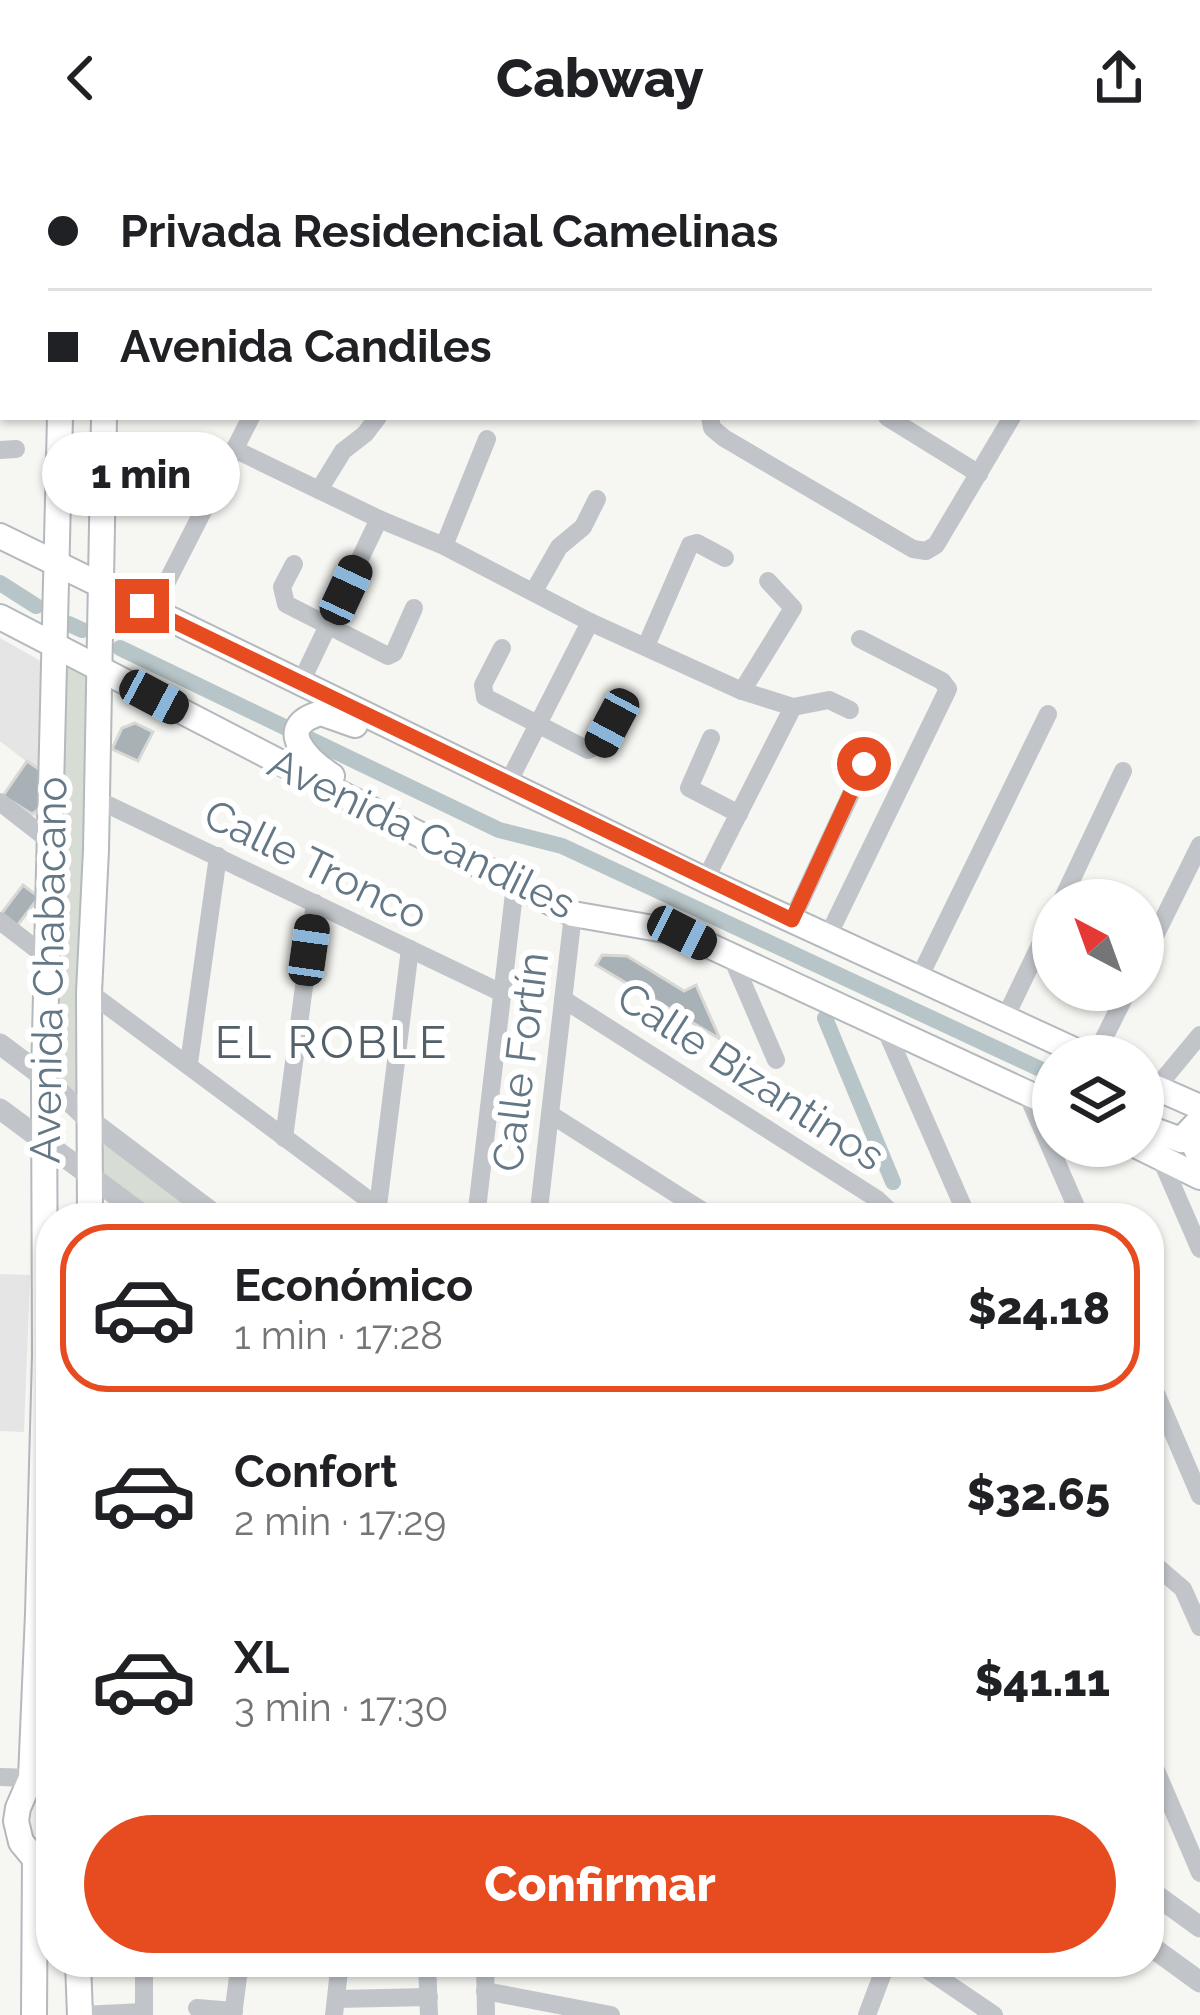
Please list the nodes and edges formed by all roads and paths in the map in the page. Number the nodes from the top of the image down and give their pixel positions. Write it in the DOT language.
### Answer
graph roads {
  1 [pos="60,420"];
  2 [pos="104,420"];
  3 [pos="249,420"];
  4 [pos="376,420"];
  5 [pos="892,420"];
  6 [pos="1010,420"];
  7 [pos="711,423"];
  8 [pos="487,439"];
  9 [pos="234,449"];
  10 [pos="979,474"];
  11 [pos="319,490"];
  12 [pos="597,499"];
  13 [pos="379,519"];
  14 [pos="0,536"];
  15 [pos="444,546"];
  16 [pos="725,558"];
  17 [pos="58,563"];
  18 [pos="294,564"];
  19 [pos="768,581"];
  20 [pos="101,585"];
  21 [pos="533,591"];
  22 [pos="414,608"];
  23 [pos="152,611"];
  24 [pos="0,617"];
  25 [pos="590,622"];
  26 [pos="330,625"];
  27 [pos="860,639"];
  28 [pos="646,646"];
  29 [pos="57,647"];
  30 [pos="502,648"];
  31 [pos="101,670"];
  32 [pos="301,682"];
  33 [pos="742,691"];
  34 [pos="623,701"];
  35 [pos="793,707"];
  36 [pos="850,710"];
  37 [pos="1048,714"];
  38 [pos="536,725"];
  39 [pos="408,736"];
  40 [pos="711,738"];
  41 [pos="848,754"];
  42 [pos="1123,771"];
  43 [pos="508,783"];
  44 [pos="98,800"];
  45 [pos="0,802"];
  46 [pos="372,811"];
  47 [pos="739,814"];
  48 [pos="51,842"];
  49 [pos="1200,845"];
  50 [pos="218,856"];
  51 [pos="1071,879"];
  52 [pos="706,880"];
  53 [pos="515,885"];
  54 [pos="315,903"];
  55 [pos="573,914"];
  56 [pos="1164,918"];
  57 [pos="792,920"];
  58 [pos="0,921"];
  59 [pos="828,936"];
  60 [pos="410,949"];
  61 [pos="732,958"];
  62 [pos="49,959"];
  63 [pos="1032,962"];
  64 [pos="919,978"];
  65 [pos="89,992"];
  66 [pos="504,994"];
  67 [pos="563,999"];
  68 [pos="1005,1018"];
  69 [pos="884,1026"];
  70 [pos="1200,1034"];
  71 [pos="1043,1035"];
  72 [pos="0,1044"];
  73 [pos="776,1060"];
  74 [pos="189,1063"];
  75 [pos="1164,1071"];
  76 [pos="44,1077"];
  77 [pos="1164,1091"];
  78 [pos="1028,1094"];
  79 [pos="1032,1096"];
  80 [pos="1200,1107"];
  81 [pos="0,1109"];
  82 [pos="550,1114"];
  83 [pos="88,1119"];
  84 [pos="1200,1120"];
  85 [pos="1200,1129"];
  86 [pos="1164,1135"];
  87 [pos="284,1138"];
  88 [pos="43,1141"];
  89 [pos="1200,1157"];
  90 [pos="1164,1159"];
  91 [pos="1157,1167"];
  92 [pos="88,1174"];
  93 [pos="1200,1177"];
  94 [pos="44,1203"];
  95 [pos="89,1203"];
  96 [pos="127,1203"];
  97 [pos="199,1203"];
  98 [pos="374,1203"];
  99 [pos="387,1203"];
  100 [pos="478,1203"];
  101 [pos="540,1203"];
  102 [pos="691,1203"];
  103 [pos="881,1203"];
  104 [pos="961,1203"];
  105 [pos="1075,1203"];
  106 [pos="1200,1249"];
  107 [pos="1164,1412"];
  108 [pos="1200,1496"];
  109 [pos="1164,1573"];
  110 [pos="1200,1627"];
  111 [pos="36,1654"];
  112 [pos="0,1777"];
  113 [pos="31,1778"];
  114 [pos="1164,1789"];
  115 [pos="36,1854"];
  116 [pos="1200,1873"];
  117 [pos="1164,1901"];
  118 [pos="1200,1927"];
  119 [pos="1164,1956"];
  120 [pos="36,1977"];
  121 [pos="79,1977"];
  122 [pos="144,1977"];
  123 [pos="238,1977"];
  124 [pos="338,1977"];
  125 [pos="485,1977"];
  126 [pos="881,1977"];
  127 [pos="933,1977"];
  128 [pos="1200,1982"];
  129 [pos="485,1991"];
  130 [pos="429,2006"];
  131 [pos="335,2007"];
  132 [pos="968,2007"];
  133 [pos="197,2008"];
  134 [pos="144,2013"];
  135 [pos="233,2013"];
  136 [pos="34,2015"];
  137 [pos="80,2015"];
  138 [pos="486,2015"];
  139 [pos="611,2015"];
  140 [pos="867,2015"];
  141 [pos="994,2015"];
  1 -- 17 [label="main road, Avenida Chabacano"];
  2 -- 20 [label="main road, Avenida Chabacano"];
  3 -- 9 [label="street"];
  4 -- 11 [label="street"];
  5 -- 10 [label="street"];
  6 -- 10 [label="street"];
  7 -- 10 [label="street"];
  8 -- 15 [label="street"];
  9 -- 11 [label="street"];
  9 -- 23 [label="street"];
  11 -- 13 [label="street"];
  12 -- 21 [label="street"];
  13 -- 15 [label="street"];
  13 -- 26 [label="street"];
  14 -- 17 [label="main road, Avenida Candiles"];
  15 -- 21 [label="street"];
  16 -- 28 [label="street"];
  17 -- 20 [label="main road, Avenida Candiles"];
  17 -- 29 [label="main road, Avenida Chabacano"];
  18 -- 26 [label="street"];
  19 -- 33 [label="street"];
  20 -- 23 [label="main road, Avenida Candiles"];
  20 -- 31 [label="main road, Avenida Chabacano"];
  21 -- 25 [label="street"];
  22 -- 26 [label="street"];
  23 -- 32 [label="main road, Avenida Candiles"];
  24 -- 29 [label="main road, Avenida Candiles"];
  25 -- 28 [label="street"];
  25 -- 38 [label="street"];
  26 -- 32 [label="street"];
  27 -- 59 [label="street"];
  28 -- 33 [label="street"];
  29 -- 31 [label="main road, Avenida Candiles"];
  29 -- 48 [label="main road, Avenida Chabacano"];
  30 -- 38 [label="street"];
  31 -- 44 [label="main road, Avenida Chabacano"];
  31 -- 46 [label="main road, Avenida Candiles"];
  32 -- 39 [label="main road, Avenida Candiles"];
  33 -- 35 [label="street"];
  34 -- 38 [label="street"];
  35 -- 36 [label="street"];
  35 -- 47 [label="street"];
  37 -- 64 [label="street"];
  38 -- 43 [label="street"];
  39 -- 43 [label="main road, Avenida Candiles"];
  39 -- 46 [label="main road"];
  40 -- 47 [label="street"];
  41 -- 57 [label="street"];
  42 -- 51 [label="street"];
  43 -- 52 [label="main road, Avenida Candiles"];
  44 -- 50 [label="street, Calle Tronco"];
  44 -- 65 [label="main road, Avenida Chabacano"];
  45 -- 48 [label="street"];
  46 -- 53 [label="main road, Avenida Candiles"];
  47 -- 52 [label="street"];
  48 -- 62 [label="main road, Avenida Chabacano"];
  49 -- 56 [label="street"];
  50 -- 54 [label="street, Calle Tronco"];
  50 -- 74 [label="street"];
  52 -- 57 [label="main road, Avenida Candiles"];
  53 -- 55 [label="main road, Avenida Candiles"];
  53 -- 66 [label="street"];
  54 -- 60 [label="street, Calle Tronco"];
  54 -- 87 [label="street"];
  55 -- 61 [label="main road, Avenida Candiles"];
  55 -- 67 [label="street, Calle Fortín"];
  57 -- 59 [label="main road, Avenida Candiles"];
  58 -- 62 [label="street"];
  59 -- 64 [label="main road, Avenida Candiles"];
  60 -- 66 [label="street, Calle Tronco"];
  60 -- 99 [label="street"];
  61 -- 69 [label="main road, Avenida Candiles"];
  61 -- 73 [label="street"];
  62 -- 76 [label="main road, Avenida Chabacano"];
  63 -- 68 [label="street"];
  64 -- 68 [label="main road, Avenida Candiles"];
  65 -- 74 [label="street"];
  65 -- 83 [label="main road, Avenida Chabacano"];
  66 -- 100 [label="street"];
  67 -- 82 [label="street, Calle Fortín"];
  67 -- 103 [label="street, Calle Bizantinos"];
  68 -- 71 [label="main road, Avenida Candiles"];
  69 -- 78 [label="main road, Avenida Candiles"];
  69 -- 104 [label="street"];
  70 -- 75 [label="street"];
  72 -- 76 [label="street"];
  74 -- 87 [label="street"];
  76 -- 83 [label="street"];
  76 -- 88 [label="main road, Avenida Chabacano"];
  77 -- 80 [label="main road"];
  78 -- 79 [label="main road, Avenida Candiles"];
  78 -- 105 [label="street"];
  81 -- 88 [label="street"];
  82 -- 101 [label="street, Calle Fortín"];
  82 -- 102 [label="street"];
  83 -- 92 [label="main road, Avenida Chabacano"];
  83 -- 97 [label="street"];
  84 -- 86 [label="main road"];
  85 -- 89 [label="main road"];
  87 -- 98 [label="street"];
  88 -- 92 [label="street"];
  88 -- 94 [label="main road, Avenida Chabacano"];
  90 -- 93 [label="main road"];
  91 -- 106 [label="street"];
  92 -- 95 [label="main road, Avenida Chabacano"];
  92 -- 96 [label="street"];
  107 -- 108 [label="street"];
  109 -- 110 [label="street"];
  111 -- 113 [label="main road, Avenida Chabacano"];
  112 -- 113 [label="street"];
  113 -- 115 [label="main road, Avenida Chabacano"];
  114 -- 116 [label="street"];
  117 -- 118 [label="street"];
  119 -- 128 [label="street"];
  120 -- 136 [label="main road, Avenida Chabacano"];
  121 -- 137 [label="main road"];
  122 -- 134 [label="street"];
  123 -- 135 [label="street"];
  124 -- 131 [label="street"];
  125 -- 129 [label="street"];
  126 -- 140 [label="street"];
  127 -- 132 [label="street"];
  129 -- 138 [label="street"];
  129 -- 139 [label="street"];
  130 -- 131 [label="street"];
  132 -- 141 [label="street"];
  133 -- 135 [label="street"];
  134 -- 137 [label="street"];
}
